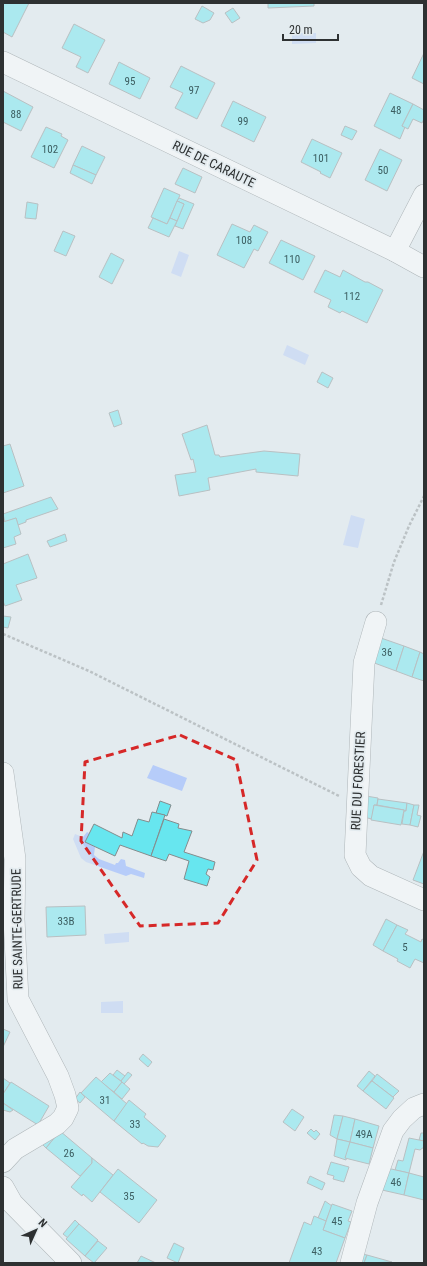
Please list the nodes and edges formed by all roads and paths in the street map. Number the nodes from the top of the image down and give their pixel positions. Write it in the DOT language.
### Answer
graph roads {
  1 [pos="3,62"];
  2 [pos="424,196"];
  3 [pos="395,251"];
  4 [pos="424,266"];
  5 [pos="424,496"];
  6 [pos="376,622"];
  7 [pos="3,634"];
  8 [pos="3,773"];
  9 [pos="357,805"];
  10 [pos="424,900"];
  11 [pos="424,1104"];
  12 [pos="3,1162"];
  13 [pos="3,1187"];
  14 [pos="71,1263"];
  15 [pos="351,1263"];
  1 -- 3 [label="street, RUE DE CARAUTE"];
  2 -- 3 [label="street"];
  3 -- 4 [label="street, RUE DE CARAUTE"];
  5 -- 6 [label="path"];
  6 -- 9 [label="street, RUE DU FORESTIER"];
  7 -- 9 [label="path"];
  8 -- 12 [label="street, RUE SAINTE-GERTRUDE"];
  9 -- 10 [label="street, RUE DU FORESTIER"];
  11 -- 15 [label="street"];
  13 -- 14 [label="street"];
}
